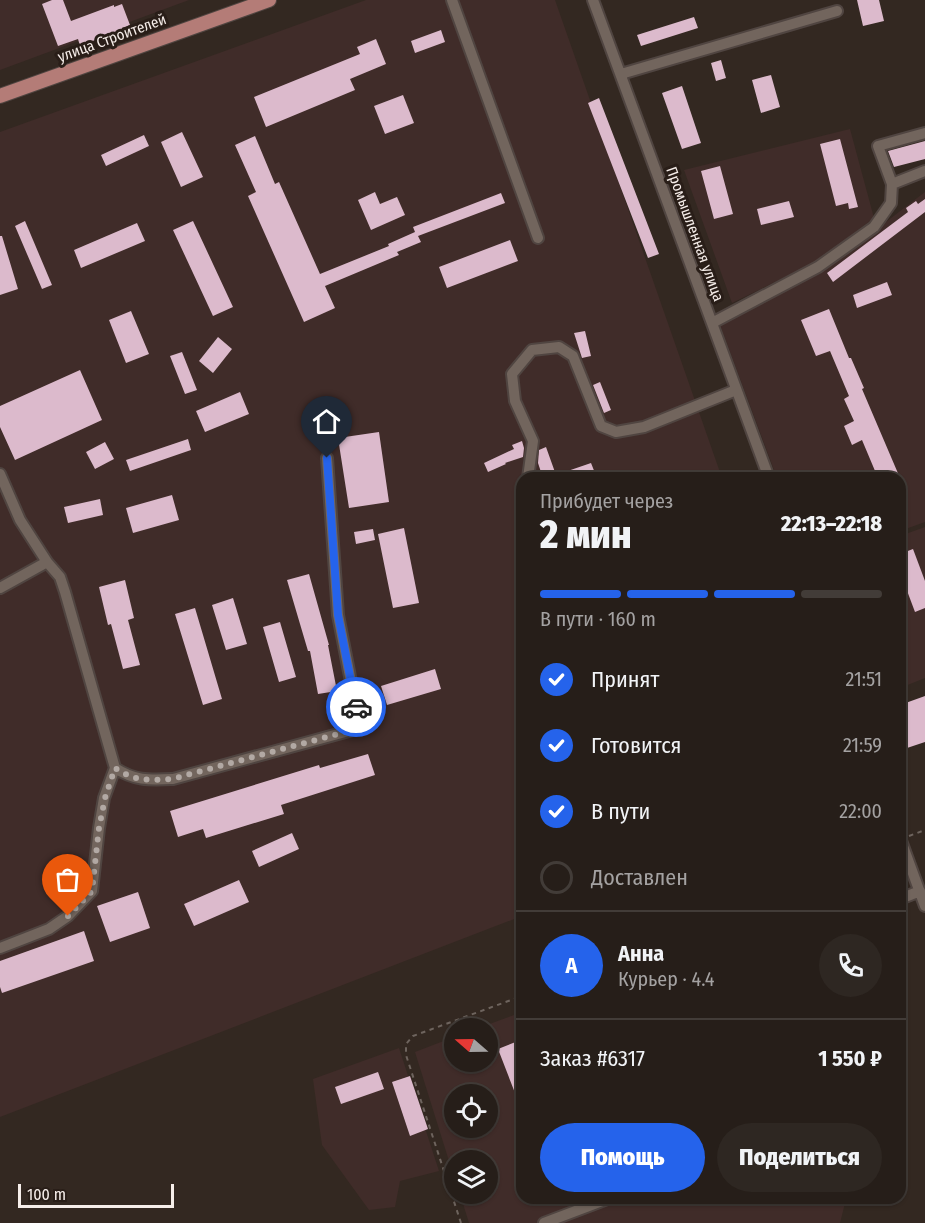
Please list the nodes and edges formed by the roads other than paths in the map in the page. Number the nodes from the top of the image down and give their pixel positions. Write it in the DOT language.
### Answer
graph roads {
  1 [pos="269,0"];
  2 [pos="452,0"];
  3 [pos="593,0"];
  4 [pos="837,11"];
  5 [pos="621,74"];
  6 [pos="0,96"];
  7 [pos="925,133"];
  8 [pos="925,171"];
  9 [pos="892,184"];
  10 [pos="538,238"];
  11 [pos="712,323"];
  12 [pos="736,390"];
  13 [pos="327,458"];
  14 [pos="529,472"];
  15 [pos="767,472"];
  16 [pos="0,474"];
  17 [pos="47,562"];
  18 [pos="0,588"];
  19 [pos="115,768"];
  20 [pos="906,855"];
  21 [pos="920,891"];
  22 [pos="906,897"];
  23 [pos="925,906"];
  24 [pos="0,948"];
  25 [pos="594,1204"];
  26 [pos="544,1223"];
  1 -- 6 [label="main road, улица Строителей"];
  2 -- 10 [label="street"];
  3 -- 5 [label="street, Промышленная улица"];
  4 -- 5 [label="street"];
  5 -- 11 [label="street, Промышленная улица"];
  7 -- 9 [label="street"];
  8 -- 9 [label="street"];
  9 -- 11 [label="street"];
  11 -- 12 [label="street, Промышленная улица"];
  12 -- 14 [label="street"];
  12 -- 15 [label="street, Промышленная улица"];
  13 -- 19 [label="street"];
  16 -- 17 [label="street"];
  17 -- 18 [label="street"];
  17 -- 19 [label="street"];
  19 -- 24 [label="street"];
  20 -- 21 [label="street"];
  21 -- 22 [label="street"];
  21 -- 23 [label="street"];
  25 -- 26 [label="street"];
}
